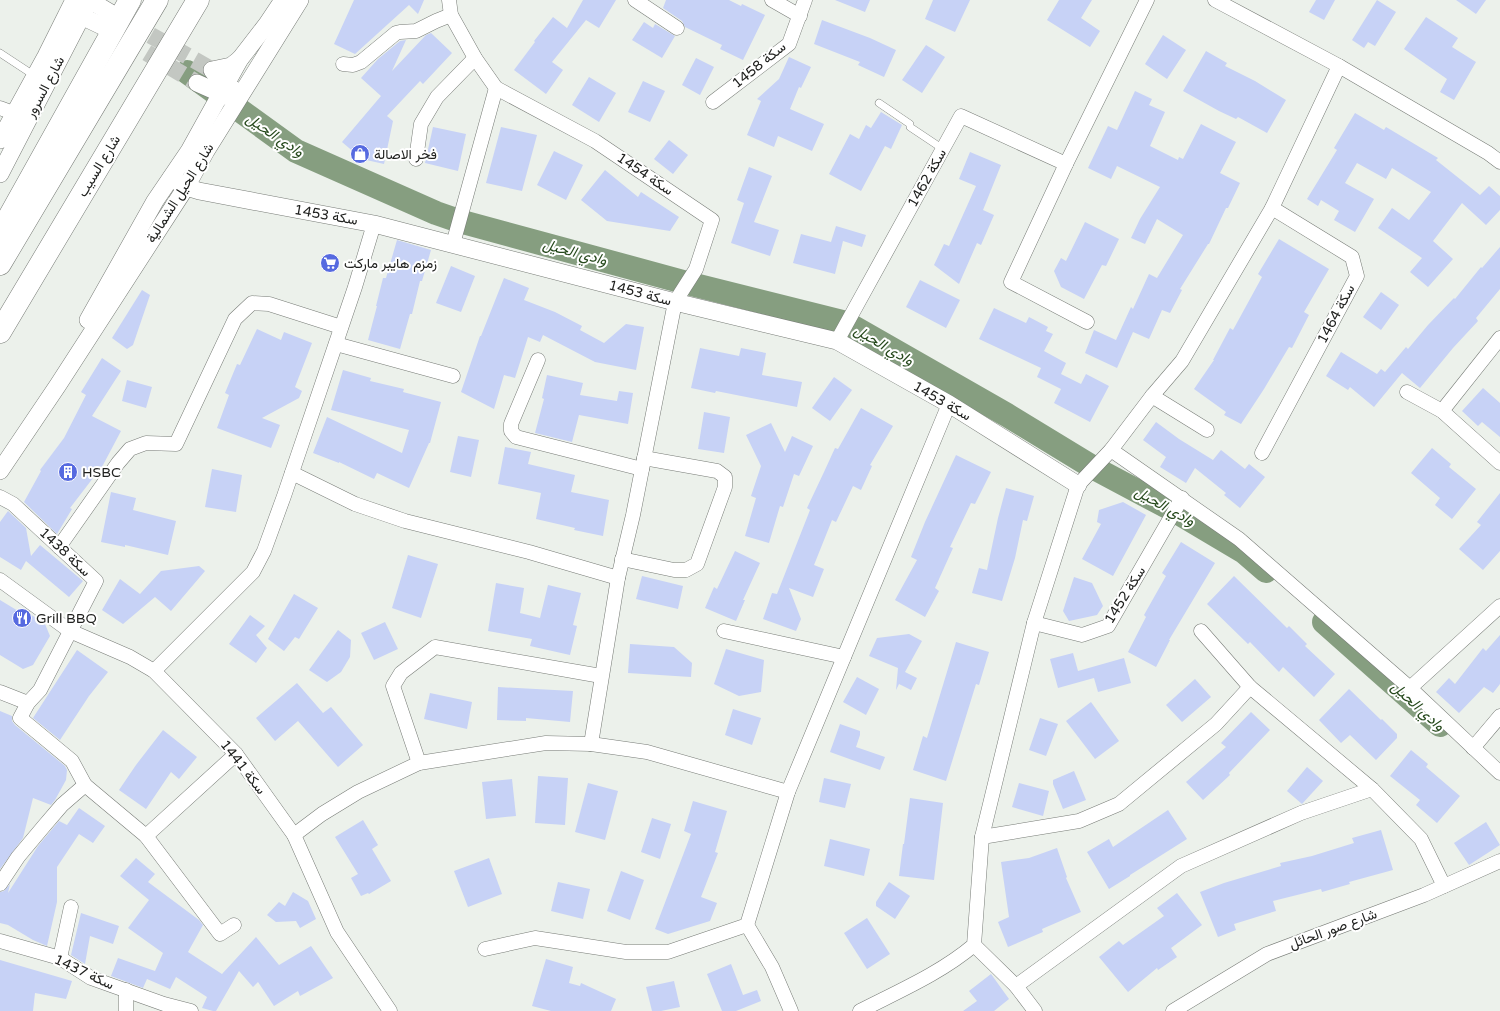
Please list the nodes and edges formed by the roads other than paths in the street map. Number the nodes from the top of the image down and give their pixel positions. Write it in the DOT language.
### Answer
graph roads {
  1 [pos="130,0"];
  2 [pos="157,0"];
  3 [pos="198,0"];
  4 [pos="283,0"];
  5 [pos="300,0"];
  6 [pos="449,0"];
  7 [pos="635,0"];
  8 [pos="772,0"];
  9 [pos="805,0"];
  10 [pos="1147,0"];
  11 [pos="1215,0"];
  12 [pos="80,4"];
  13 [pos="451,15"];
  14 [pos="800,16"];
  15 [pos="109,21"];
  16 [pos="677,28"];
  17 [pos="0,53"];
  18 [pos="475,58"];
  19 [pos="240,59"];
  20 [pos="343,64"];
  21 [pos="1339,66"];
  22 [pos="34,76"];
  23 [pos="251,78"];
  24 [pos="496,88"];
  25 [pos="222,90"];
  26 [pos="713,102"];
  27 [pos="879,103"];
  28 [pos="211,113"];
  29 [pos="14,114"];
  30 [pos="0,140"];
  31 [pos="943,149"];
  32 [pos="206,151"];
  33 [pos="416,158"];
  34 [pos="1500,162"];
  35 [pos="1066,164"];
  36 [pos="0,174"];
  37 [pos="171,178"];
  38 [pos="186,187"];
  39 [pos="1272,208"];
  40 [pos="374,224"];
  41 [pos="0,233"];
  42 [pos="453,244"];
  43 [pos="0,264"];
  44 [pos="674,302"];
  45 [pos="1087,322"];
  46 [pos="341,327"];
  47 [pos="0,332"];
  48 [pos="1500,338"];
  49 [pos="837,341"];
  50 [pos="336,344"];
  51 [pos="538,360"];
  52 [pos="453,376"];
  53 [pos="58,385"];
  54 [pos="1407,392"];
  55 [pos="1152,396"];
  56 [pos="950,404"];
  57 [pos="1442,411"];
  58 [pos="1207,430"];
  59 [pos="1111,450"];
  60 [pos="1262,453"];
  61 [pos="643,463"];
  62 [pos="1500,463"];
  63 [pos="0,471"];
  64 [pos="292,472"];
  65 [pos="1078,485"];
  66 [pos="0,497"];
  67 [pos="1182,498"];
  68 [pos="59,547"];
  69 [pos="622,560"];
  70 [pos="618,578"];
  71 [pos="0,580"];
  72 [pos="1500,606"];
  73 [pos="1034,623"];
  74 [pos="1201,630"];
  75 [pos="70,631"];
  76 [pos="724,631"];
  77 [pos="844,657"];
  78 [pos="154,671"];
  79 [pos="601,676"];
  80 [pos="1250,687"];
  81 [pos="1410,688"];
  82 [pos="0,692"];
  83 [pos="28,702"];
  84 [pos="1500,716"];
  85 [pos="590,744"];
  86 [pos="1473,748"];
  87 [pos="236,754"];
  88 [pos="419,763"];
  89 [pos="1500,772"];
  90 [pos="85,785"];
  91 [pos="1372,789"];
  92 [pos="788,792"];
  93 [pos="294,835"];
  94 [pos="146,836"];
  95 [pos="982,837"];
  96 [pos="1500,861"];
  97 [pos="0,884"];
  98 [pos="1444,886"];
  99 [pos="70,907"];
  100 [pos="747,925"];
  101 [pos="234,926"];
  102 [pos="0,941"];
  103 [pos="974,945"];
  104 [pos="485,949"];
  105 [pos="60,958"];
  106 [pos="1016,986"];
  107 [pos="126,990"];
  108 [pos="126,1011"];
  109 [pos="191,1011"];
  110 [pos="390,1011"];
  111 [pos="791,1011"];
  112 [pos="860,1011"];
  113 [pos="1035,1011"];
  114 [pos="1173,1011"];
  1 -- 41 [label="highway"];
  2 -- 43 [label="highway"];
  3 -- 47 [label="highway, شارع السيب"];
  4 -- 19 [label="street, شارع الحيل الشمالية"];
  5 -- 23 [label="street, شارع الحيل الشمالية"];
  6 -- 13 [label="street, سكة 1454"];
  7 -- 16 [label="street"];
  8 -- 14 [label="street"];
  9 -- 14 [label="street, سكة 1458"];
  10 -- 35 [label="street"];
  11 -- 21 [label="street"];
  12 -- 15 [label="street"];
  12 -- 22 [label="street, شارع السرور"];
  12 -- 29 [label="street, شارع السرور"];
  13 -- 18 [label="street, سكة 1454"];
  13 -- 20 [label="street"];
  14 -- 26 [label="street, سكة 1458"];
  17 -- 22 [label="lane"];
  18 -- 24 [label="street, سكة 1454"];
  18 -- 33 [label="street"];
  19 -- 25 [label="street, شارع الحيل الشمالية"];
  19 -- 25 [label="street"];
  21 -- 34 [label="street"];
  21 -- 39 [label="street"];
  22 -- 29 [label="street, شارع السرور"];
  23 -- 25 [label="street"];
  23 -- 32 [label="street, شارع الحيل الشمالية"];
  24 -- 42 [label="street"];
  24 -- 44 [label="street, سكة 1454"];
  25 -- 28 [label="street, شارع الحيل الشمالية"];
  25 -- 28 [label="street"];
  25 -- 32 [label="street"];
  27 -- 31 [label="lane"];
  28 -- 37 [label="street, شارع الحيل الشمالية"];
  29 -- 30 [label="street, شارع السرور"];
  29 -- 36 [label="street, شارع السرور"];
  31 -- 35 [label="street, سكة 1462"];
  31 -- 49 [label="street, سكة 1462"];
  32 -- 38 [label="street, شارع الحيل الشمالية"];
  35 -- 45 [label="street"];
  37 -- 38 [label="street, سكة 1453"];
  37 -- 53 [label="street, شارع الحيل الشمالية"];
  38 -- 40 [label="street, سكة 1453"];
  38 -- 53 [label="street, شارع الحيل الشمالية"];
  39 -- 55 [label="street"];
  39 -- 60 [label="street, سكة 1464"];
  40 -- 42 [label="street, سكة 1453"];
  40 -- 46 [label="street"];
  42 -- 44 [label="street, سكة 1453"];
  44 -- 49 [label="street, سكة 1453"];
  44 -- 61 [label="street"];
  46 -- 50 [label="street"];
  46 -- 68 [label="street"];
  48 -- 57 [label="street"];
  49 -- 56 [label="street, سكة 1453"];
  50 -- 52 [label="street"];
  50 -- 64 [label="street"];
  51 -- 61 [label="street"];
  53 -- 63 [label="street, شارع الحيل الشمالية"];
  54 -- 57 [label="street"];
  55 -- 58 [label="street"];
  55 -- 59 [label="street"];
  56 -- 65 [label="street, سكة 1453"];
  56 -- 77 [label="street"];
  57 -- 62 [label="street"];
  59 -- 65 [label="street"];
  59 -- 67 [label="street"];
  61 -- 69 [label="street"];
  61 -- 69 [label="street"];
  64 -- 70 [label="street"];
  64 -- 78 [label="street"];
  65 -- 73 [label="street"];
  66 -- 68 [label="street, سكة 1438"];
  67 -- 73 [label="street, سكة 1452"];
  67 -- 81 [label="street"];
  68 -- 75 [label="street, سكة 1438"];
  69 -- 70 [label="street"];
  70 -- 79 [label="street"];
  71 -- 75 [label="street, سكة 1441"];
  72 -- 81 [label="street"];
  73 -- 95 [label="street"];
  74 -- 80 [label="street"];
  75 -- 78 [label="street, سكة 1441"];
  75 -- 83 [label="street, سكة 1438"];
  76 -- 77 [label="street"];
  77 -- 92 [label="street"];
  78 -- 87 [label="street, سكة 1441"];
  79 -- 85 [label="street"];
  79 -- 88 [label="street"];
  80 -- 91 [label="street"];
  80 -- 95 [label="street"];
  81 -- 86 [label="street"];
  82 -- 83 [label="street"];
  83 -- 90 [label="street"];
  84 -- 86 [label="street"];
  85 -- 88 [label="street"];
  85 -- 92 [label="street"];
  86 -- 89 [label="street"];
  87 -- 93 [label="street, سكة 1441"];
  87 -- 94 [label="street"];
  88 -- 93 [label="street"];
  90 -- 94 [label="street"];
  90 -- 97 [label="street"];
  91 -- 98 [label="street"];
  91 -- 106 [label="street"];
  92 -- 100 [label="street"];
  93 -- 110 [label="street, سكة 1441"];
  94 -- 101 [label="street"];
  95 -- 103 [label="street"];
  96 -- 98 [label="street, شارع صور الحائل"];
  98 -- 114 [label="street, شارع صور الحائل"];
  99 -- 105 [label="street"];
  100 -- 104 [label="street"];
  100 -- 111 [label="street"];
  102 -- 105 [label="street, سكة 1437"];
  103 -- 106 [label="street"];
  103 -- 112 [label="street"];
  105 -- 107 [label="street, سكة 1437"];
  106 -- 113 [label="street"];
  107 -- 108 [label="street"];
  107 -- 109 [label="street, سكة 1437"];
}
